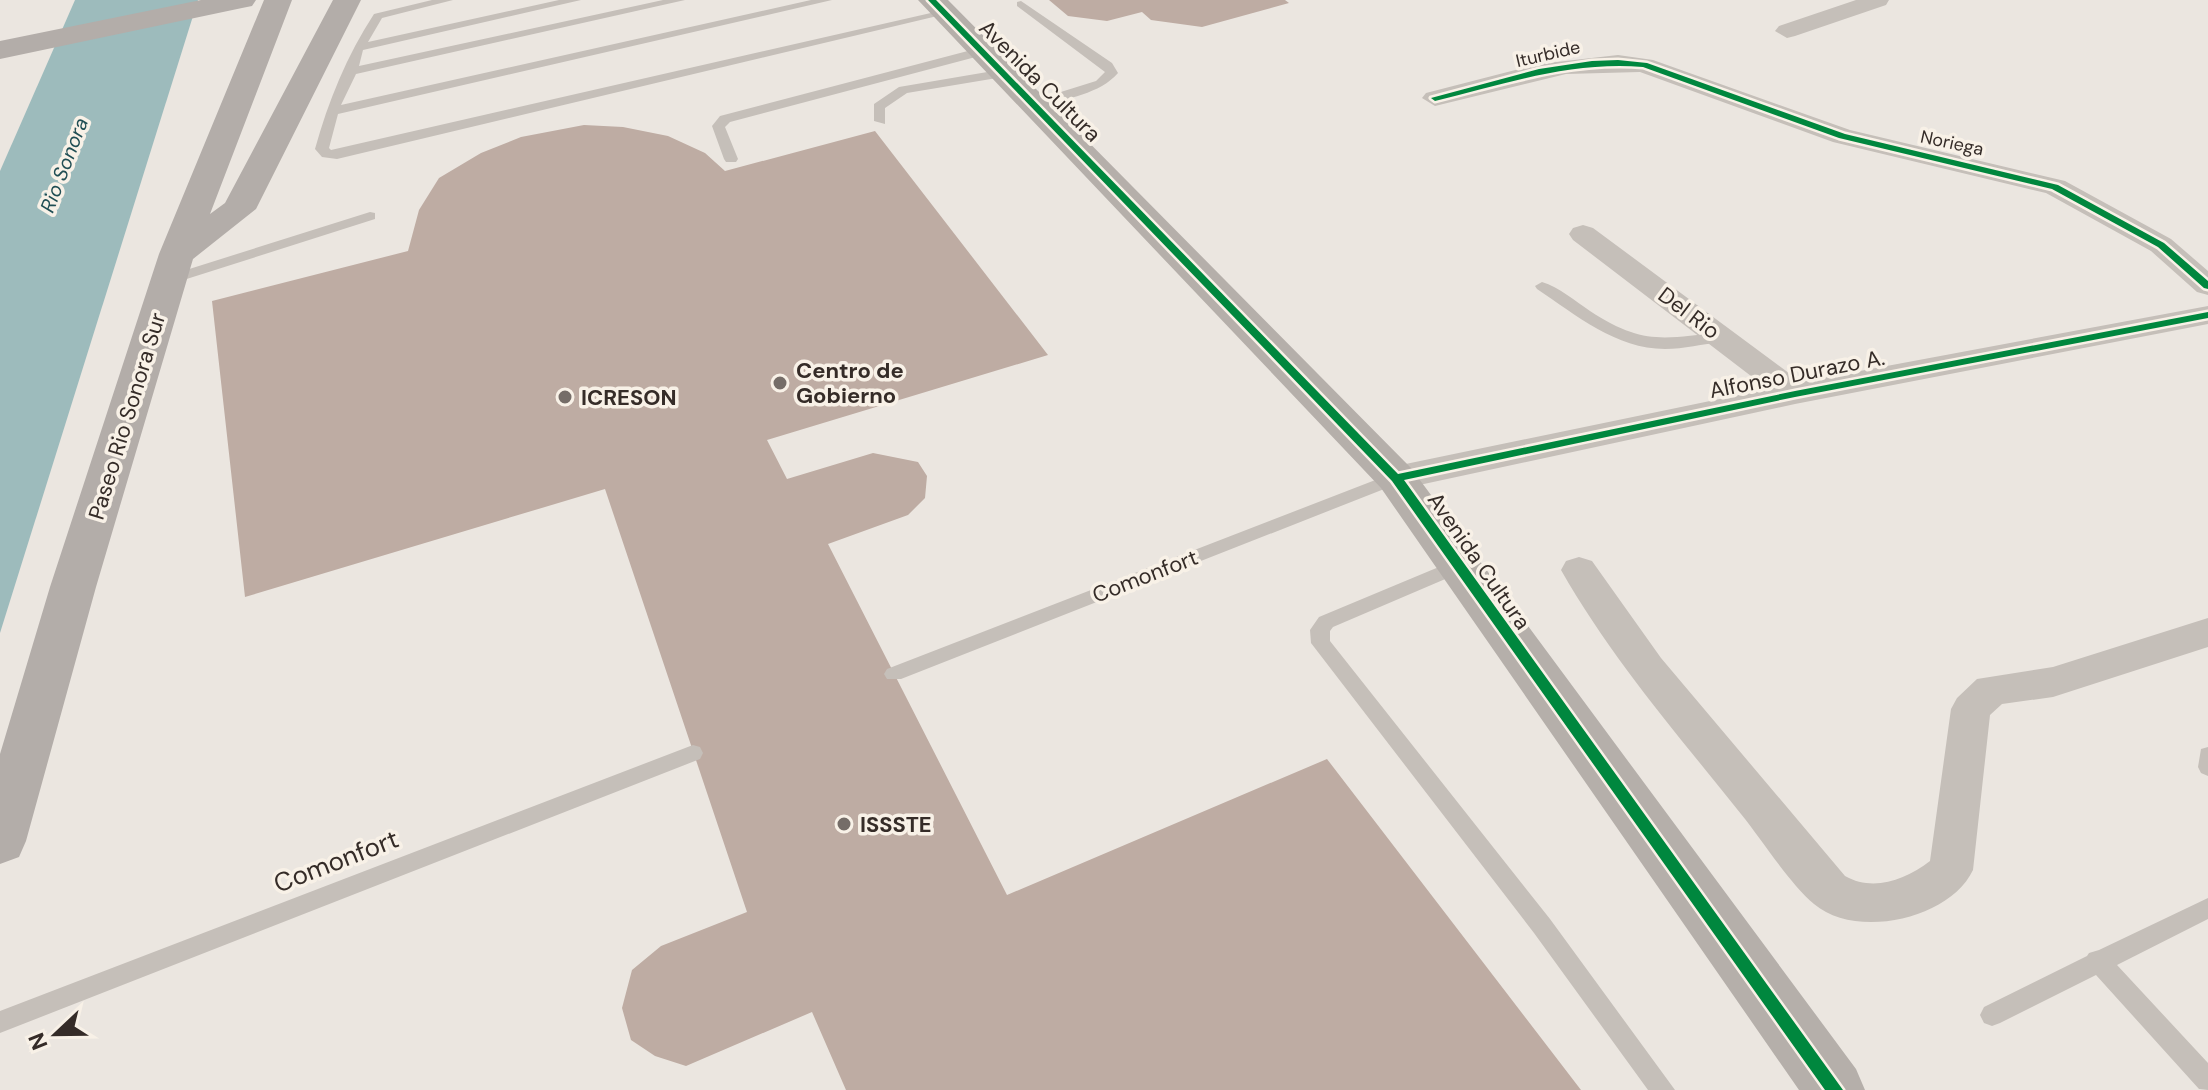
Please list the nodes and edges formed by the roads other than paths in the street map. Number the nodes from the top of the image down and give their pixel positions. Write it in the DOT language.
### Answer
graph roads {
  1 [pos="117,0"];
  2 [pos="242,0"];
  3 [pos="278,0"];
  4 [pos="347,0"];
  5 [pos="447,0"];
  6 [pos="575,0"];
  7 [pos="679,0"];
  8 [pos="826,0"];
  9 [pos="1878,0"];
  10 [pos="215,3"];
  11 [pos="1021,4"];
  12 [pos="938,6"];
  13 [pos="0,23"];
  14 [pos="1787,31"];
  15 [pos="358,48"];
  16 [pos="0,50"];
  17 [pos="994,62"];
  18 [pos="351,71"];
  19 [pos="1669,73"];
  20 [pos="1435,98"];
  21 [pos="1036,104"];
  22 [pos="332,111"];
  23 [pos="880,121"];
  24 [pos="731,159"];
  25 [pos="370,216"];
  26 [pos="1583,234"];
  27 [pos="173,267"];
  28 [pos="1542,286"];
  29 [pos="2208,286"];
  30 [pos="2208,315"];
  31 [pos="1721,337"];
  32 [pos="1795,394"];
  33 [pos="1396,478"];
  34 [pos="1458,566"];
  35 [pos="1579,570"];
  36 [pos="2208,632"];
  37 [pos="894,674"];
  38 [pos="693,753"];
  39 [pos="2208,755"];
  40 [pos="2208,767"];
  41 [pos="0,841"];
  42 [pos="2208,908"];
  43 [pos="2097,960"];
  44 [pos="1992,1015"];
  45 [pos="0,1022"];
  46 [pos="2208,1081"];
  47 [pos="1663,1090"];
  48 [pos="1835,1090"];
  1 -- 13 [label="main road"];
  2 -- 10 [label="main road"];
  3 -- 27 [label="main road, Paseo Rio Sonora Sur"];
  4 -- 27 [label="main road"];
  5 -- 15 [label="lane"];
  6 -- 15 [label="lane"];
  7 -- 18 [label="lane"];
  8 -- 22 [label="lane"];
  9 -- 14 [label="street"];
  10 -- 16 [label="main road"];
  11 -- 21 [label="lane"];
  12 -- 17 [label="street, Avenida Cultura"];
  12 -- 22 [label="lane"];
  15 -- 18 [label="lane"];
  17 -- 21 [label="street, Avenida Cultura"];
  17 -- 23 [label="lane"];
  17 -- 24 [label="lane"];
  18 -- 22 [label="lane"];
  19 -- 20 [label="street, Iturbide"];
  19 -- 29 [label="street, Noriega"];
  21 -- 33 [label="street, Avenida Cultura"];
  25 -- 27 [label="lane"];
  26 -- 31 [label="street, Del Rio"];
  27 -- 41 [label="main road, Paseo Rio Sonora Sur"];
  28 -- 31 [label="lane"];
  30 -- 32 [label="street, Alfonso Durazo A."];
  31 -- 32 [label="street, Del Rio"];
  32 -- 33 [label="street, Alfonso Durazo A."];
  33 -- 34 [label="street, Avenida Cultura"];
  33 -- 37 [label="lane, Comonfort"];
  34 -- 47 [label="lane"];
  34 -- 48 [label="street, Avenida Cultura"];
  35 -- 36 [label="street"];
  38 -- 45 [label="lane, Comonfort"];
  39 -- 40 [label="lane"];
  42 -- 43 [label="lane"];
  43 -- 44 [label="lane"];
  43 -- 46 [label="lane"];
}
